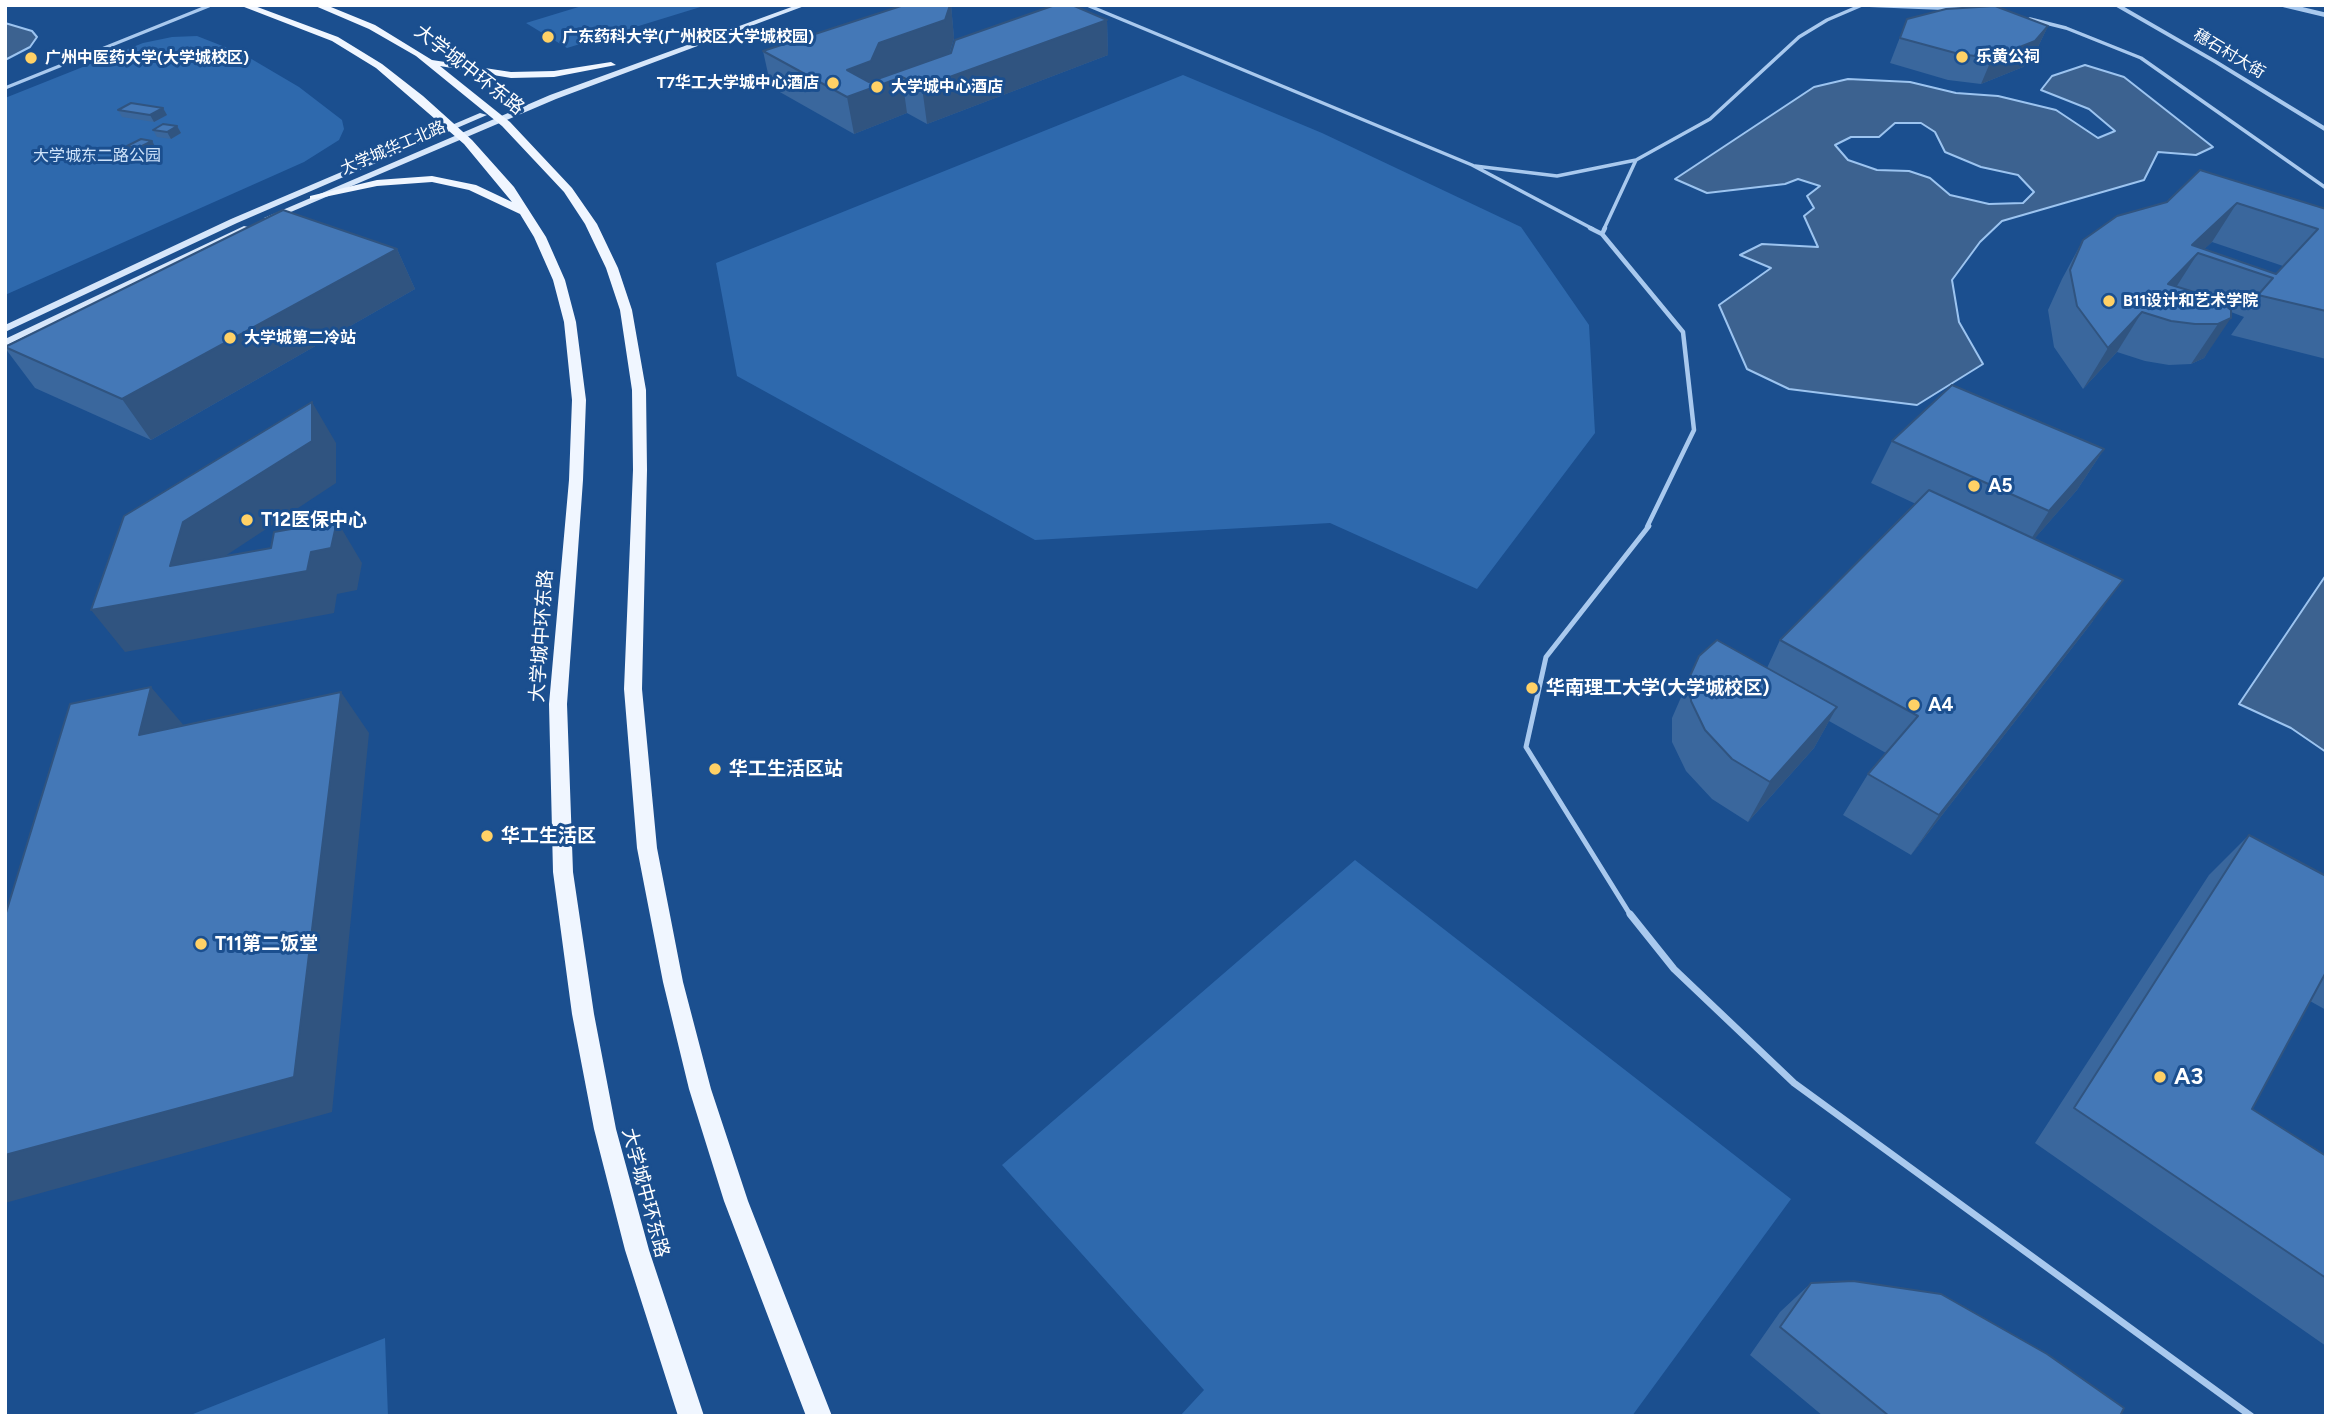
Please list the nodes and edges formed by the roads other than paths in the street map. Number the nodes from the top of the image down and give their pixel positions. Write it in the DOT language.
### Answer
graph roads {
  1 [pos="211,5"];
  2 [pos="243,5"];
  3 [pos="317,5"];
  4 [pos="779,5"];
  5 [pos="804,5"];
  6 [pos="1087,5"];
  7 [pos="1863,5"];
  8 [pos="2116,5"];
  9 [pos="2284,5"];
  10 [pos="1975,9"];
  11 [pos="2326,15"];
  12 [pos="2027,19"];
  13 [pos="427,60"];
  14 [pos="611,65"];
  15 [pos="5,88"];
  16 [pos="496,115"];
  17 [pos="2326,130"];
  18 [pos="456,131"];
  19 [pos="1636,160"];
  20 [pos="1472,166"];
  21 [pos="2326,188"];
  22 [pos="314,198"];
  23 [pos="527,215"];
  24 [pos="1602,234"];
  25 [pos="5,329"];
  26 [pos="5,343"];
  27 [pos="691,1416"];
  28 [pos="819,1416"];
  29 [pos="2251,1416"];
  1 -- 15 [label="lane"];
  2 -- 18 [label="main road, 大学城中环东路"];
  3 -- 13 [label="main road, 大学城中环东路"];
  4 -- 14 [label="main road, 大学城华工北路"];
  5 -- 16 [label="main road, 大学城华工北路"];
  6 -- 20 [label="lane"];
  7 -- 10 [label="lane"];
  7 -- 19 [label="lane"];
  8 -- 17 [label="street, 穗石村大街"];
  9 -- 11 [label="street"];
  12 -- 21 [label="lane"];
  13 -- 14 [label="main road"];
  13 -- 16 [label="main road, 大学城中环东路"];
  14 -- 16 [label="main road, 大学城华工北路"];
  16 -- 18 [label="main road, 大学城华工北路"];
  16 -- 28 [label="main road, 大学城中环东路"];
  18 -- 22 [label="main road, 大学城华工北路"];
  18 -- 23 [label="main road, 大学城中环东路"];
  18 -- 25 [label="main road, 大学城华工北路"];
  19 -- 20 [label="lane"];
  19 -- 24 [label="lane"];
  20 -- 24 [label="lane"];
  22 -- 23 [label="main road"];
  22 -- 26 [label="main road, 大学城华工北路"];
  23 -- 27 [label="main road, 大学城中环东路"];
  24 -- 29 [label="lane"];
}
